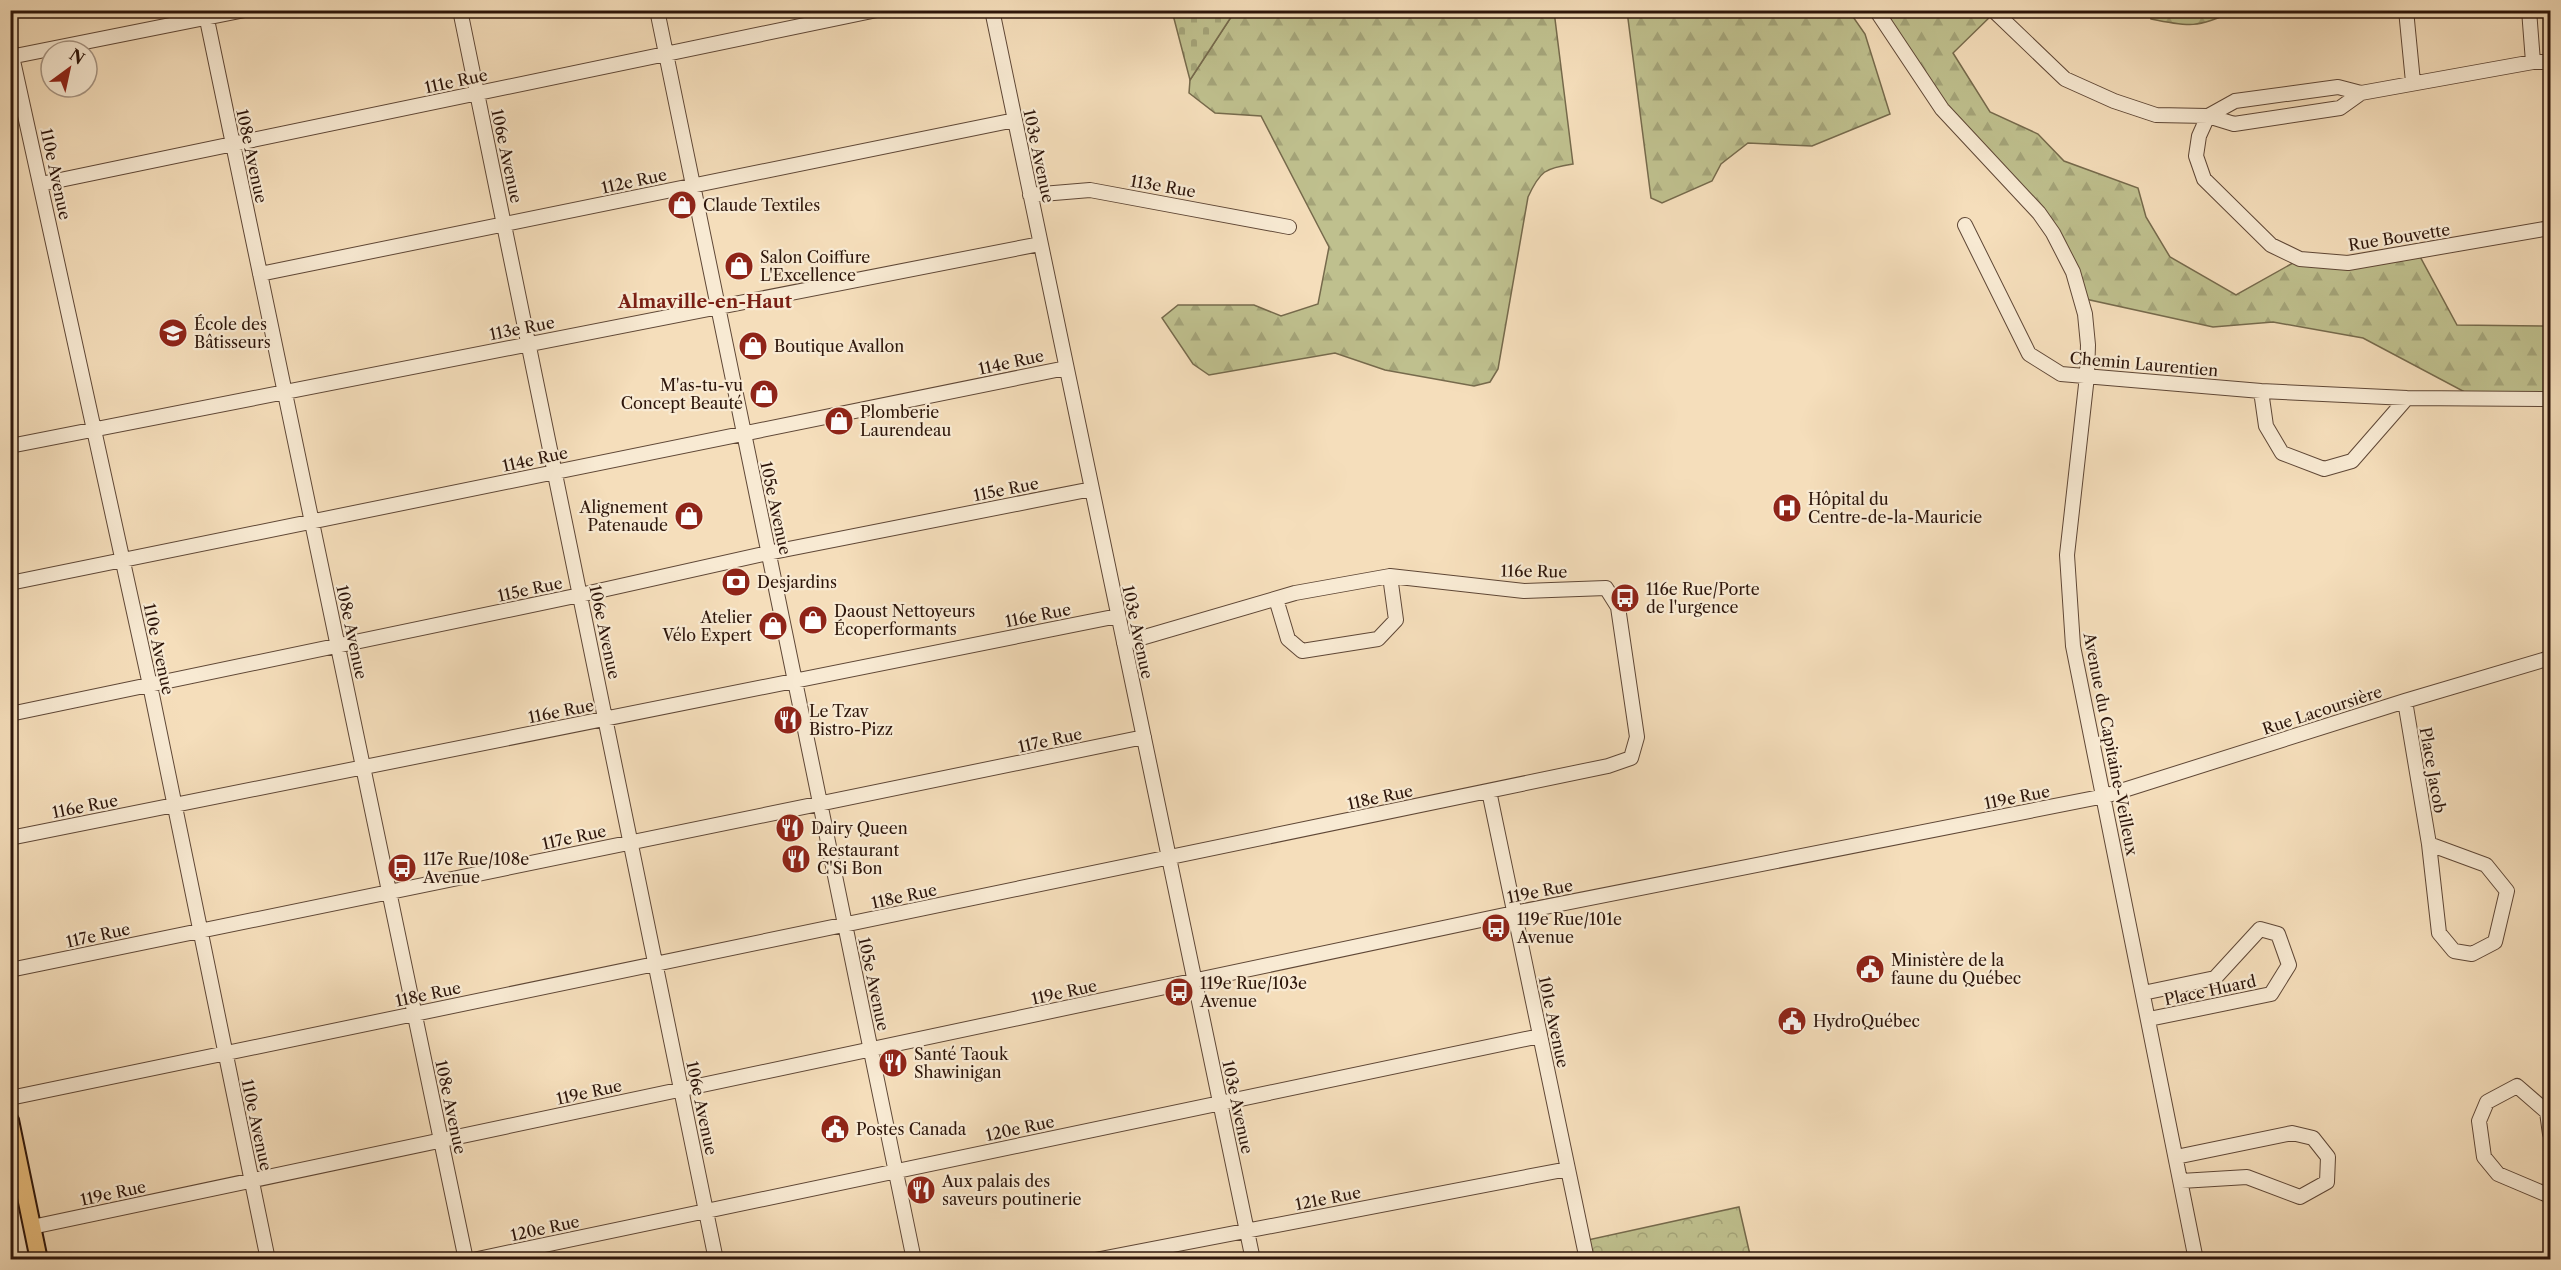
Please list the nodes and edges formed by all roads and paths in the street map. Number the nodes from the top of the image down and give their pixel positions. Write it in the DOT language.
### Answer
graph roads {
  1 [pos="245,10"];
  2 [pos="460,10"];
  3 [pos="657,10"];
  4 [pos="877,10"];
  5 [pos="992,10"];
  6 [pos="1993,10"];
  7 [pos="2406,10"];
  8 [pos="2529,10"];
  9 [pos="1879,11"];
  10 [pos="206,14"];
  11 [pos="11,54"];
  12 [pos="666,54"];
  13 [pos="2533,62"];
  14 [pos="2550,62"];
  15 [pos="2413,82"];
  16 [pos="2361,93"];
  17 [pos="477,94"];
  18 [pos="2208,116"];
  19 [pos="1015,120"];
  20 [pos="233,144"];
  21 [pos="41,184"];
  22 [pos="693,185"];
  23 [pos="1030,195"];
  24 [pos="504,224"];
  25 [pos="1965,225"];
  26 [pos="1289,226"];
  27 [pos="2550,228"];
  28 [pos="1041,244"];
  29 [pos="260,274"];
  30 [pos="718,307"];
  31 [pos="529,344"];
  32 [pos="1066,368"];
  33 [pos="2087,376"];
  34 [pos="2261,391"];
  35 [pos="285,392"];
  36 [pos="2408,398"];
  37 [pos="2550,399"];
  38 [pos="93,429"];
  39 [pos="744,434"];
  40 [pos="10,446"];
  41 [pos="555,472"];
  42 [pos="1092,489"];
  43 [pos="312,522"];
  44 [pos="768,553"];
  45 [pos="123,561"];
  46 [pos="1390,576"];
  47 [pos="10,583"];
  48 [pos="1606,588"];
  49 [pos="580,595"];
  50 [pos="1276,599"];
  51 [pos="1118,616"];
  52 [pos="1124,643"];
  53 [pos="338,646"];
  54 [pos="2550,658"];
  55 [pos="795,681"];
  56 [pos="150,685"];
  57 [pos="2404,701"];
  58 [pos="10,714"];
  59 [pos="606,719"];
  60 [pos="1144,738"];
  61 [pos="363,767"];
  62 [pos="1489,791"];
  63 [pos="2104,796"];
  64 [pos="820,804"];
  65 [pos="174,805"];
  66 [pos="10,838"];
  67 [pos="631,843"];
  68 [pos="2429,844"];
  69 [pos="1169,857"];
  70 [pos="389,892"];
  71 [pos="1514,913"];
  72 [pos="845,925"];
  73 [pos="200,931"];
  74 [pos="656,964"];
  75 [pos="10,970"];
  76 [pos="1194,981"];
  77 [pos="2143,993"];
  78 [pos="415,1014"];
  79 [pos="2148,1019"];
  80 [pos="1540,1036"];
  81 [pos="871,1049"];
  82 [pos="225,1053"];
  83 [pos="682,1089"];
  84 [pos="10,1098"];
  85 [pos="1220,1103"];
  86 [pos="10,1120"];
  87 [pos="2550,1134"];
  88 [pos="441,1141"];
  89 [pos="2176,1156"];
  90 [pos="1568,1169"];
  91 [pos="896,1171"];
  92 [pos="251,1181"];
  93 [pos="2181,1181"];
  94 [pos="2550,1196"];
  95 [pos="706,1211"];
  96 [pos="32,1227"];
  97 [pos="1247,1230"];
  98 [pos="39,1260"];
  99 [pos="268,1260"];
  100 [pos="466,1260"];
  101 [pos="473,1260"];
  102 [pos="716,1260"];
  103 [pos="914,1260"];
  104 [pos="1095,1260"];
  105 [pos="1253,1260"];
  106 [pos="1587,1260"];
  107 [pos="2196,1260"];
  1 -- 10 [label="street"];
  2 -- 17 [label="street, 106e Avenue"];
  3 -- 12 [label="street, 105e Avenue"];
  4 -- 12 [label="street, 111e Rue"];
  5 -- 19 [label="street, 103e Avenue"];
  6 -- 18 [label="street"];
  7 -- 15 [label="street"];
  8 -- 13 [label="street"];
  9 -- 33 [label="street, Avenue du Capitaine-Veilleux"];
  10 -- 11 [label="street"];
  10 -- 20 [label="street, 108e Avenue"];
  11 -- 21 [label="street, 110e Avenue"];
  12 -- 17 [label="street, 111e Rue"];
  12 -- 22 [label="street, 105e Avenue"];
  13 -- 14 [label="street"];
  13 -- 15 [label="street"];
  15 -- 16 [label="street"];
  16 -- 18 [label="street"];
  16 -- 18 [label="street"];
  17 -- 20 [label="street, 111e Rue"];
  17 -- 24 [label="street, 106e Avenue"];
  18 -- 27 [label="street, Rue Bouvette"];
  19 -- 22 [label="street, 112e Rue"];
  19 -- 23 [label="street, 103e Avenue"];
  20 -- 21 [label="street, 111e Rue"];
  20 -- 29 [label="street, 108e Avenue"];
  21 -- 38 [label="street, 110e Avenue"];
  22 -- 24 [label="street, 112e Rue"];
  22 -- 30 [label="street, 105e Avenue"];
  23 -- 26 [label="street, 113e Rue"];
  23 -- 28 [label="street, 103e Avenue"];
  24 -- 29 [label="street, 112e Rue"];
  24 -- 31 [label="street, 106e Avenue"];
  25 -- 33 [label="street, Chemin Laurentien"];
  28 -- 30 [label="street, 113e Rue"];
  28 -- 32 [label="street, 103e Avenue"];
  29 -- 35 [label="street, 108e Avenue"];
  30 -- 31 [label="street, 113e Rue"];
  30 -- 39 [label="street, 105e Avenue"];
  31 -- 35 [label="street, 113e Rue"];
  31 -- 41 [label="street, 106e Avenue"];
  32 -- 39 [label="street, 114e Rue"];
  32 -- 42 [label="street, 103e Avenue"];
  33 -- 34 [label="street, Chemin Laurentien"];
  33 -- 63 [label="street, Avenue du Capitaine-Veilleux"];
  34 -- 36 [label="street, Chemin Laurentien"];
  34 -- 36 [label="street"];
  35 -- 38 [label="street, 113e Rue"];
  35 -- 43 [label="street, 108e Avenue"];
  36 -- 37 [label="street, Chemin Laurentien"];
  38 -- 40 [label="street, 113e Rue"];
  38 -- 45 [label="street, 110e Avenue"];
  39 -- 41 [label="street, 114e Rue"];
  39 -- 44 [label="street, 105e Avenue"];
  41 -- 43 [label="street, 114e Rue"];
  41 -- 49 [label="street, 106e Avenue"];
  42 -- 44 [label="street, 115e Rue"];
  42 -- 51 [label="street, 103e Avenue"];
  43 -- 45 [label="street, 114e Rue"];
  43 -- 53 [label="street, 108e Avenue"];
  44 -- 49 [label="street, 115e Rue"];
  44 -- 55 [label="street, 105e Avenue"];
  45 -- 47 [label="street, 114e Rue"];
  45 -- 56 [label="street, 110e Avenue"];
  46 -- 48 [label="street, 116e Rue"];
  46 -- 50 [label="street, 116e Rue"];
  46 -- 50 [label="street"];
  48 -- 62 [label="street, 118e Rue"];
  49 -- 53 [label="street, 115e Rue"];
  49 -- 59 [label="street, 106e Avenue"];
  50 -- 52 [label="street, 116e Rue"];
  51 -- 52 [label="street, 103e Avenue"];
  51 -- 55 [label="street, 116e Rue"];
  52 -- 60 [label="street, 103e Avenue"];
  53 -- 56 [label="street, 115e Rue"];
  53 -- 61 [label="street, 108e Avenue"];
  54 -- 57 [label="street, Rue Lacoursière"];
  55 -- 59 [label="street, 116e Rue"];
  55 -- 64 [label="street, 105e Avenue"];
  56 -- 58 [label="street, 115e Rue"];
  56 -- 65 [label="street, 110e Avenue"];
  57 -- 63 [label="street, Rue Lacoursière"];
  57 -- 68 [label="street, Place Jacob"];
  59 -- 61 [label="street, 116e Rue"];
  59 -- 67 [label="street, 106e Avenue"];
  60 -- 64 [label="street, 117e Rue"];
  60 -- 69 [label="street, 103e Avenue"];
  61 -- 65 [label="street, 116e Rue"];
  61 -- 70 [label="street, 108e Avenue"];
  62 -- 69 [label="street, 118e Rue"];
  62 -- 71 [label="street, 101e Avenue"];
  63 -- 71 [label="street, 119e Rue"];
  63 -- 77 [label="street, Avenue du Capitaine-Veilleux"];
  64 -- 67 [label="street, 117e Rue"];
  64 -- 72 [label="street, 105e Avenue"];
  65 -- 66 [label="street, 116e Rue"];
  65 -- 73 [label="street, 110e Avenue"];
  67 -- 70 [label="street, 117e Rue"];
  67 -- 74 [label="street, 106e Avenue"];
  68 -- 68 [label="street, Place Jacob"];
  69 -- 72 [label="street, 118e Rue"];
  69 -- 76 [label="street, 103e Avenue"];
  70 -- 73 [label="street, 117e Rue"];
  70 -- 78 [label="street, 108e Avenue"];
  71 -- 76 [label="street, 119e Rue"];
  71 -- 80 [label="street, 101e Avenue"];
  72 -- 74 [label="street, 118e Rue"];
  72 -- 81 [label="street, 105e Avenue"];
  73 -- 75 [label="street, 117e Rue"];
  73 -- 82 [label="street, 110e Avenue"];
  74 -- 78 [label="street, 118e Rue"];
  74 -- 83 [label="street, 106e Avenue"];
  76 -- 81 [label="street, 119e Rue"];
  76 -- 85 [label="street, 103e Avenue"];
  77 -- 79 [label="street, Avenue du Capitaine-Veilleux"];
  77 -- 79 [label="street, Place Huard"];
  78 -- 82 [label="street, 118e Rue"];
  78 -- 88 [label="street, 108e Avenue"];
  79 -- 89 [label="street, Avenue du Capitaine-Veilleux"];
  80 -- 85 [label="street, 120e Rue"];
  80 -- 90 [label="street, 101e Avenue"];
  81 -- 83 [label="street, 119e Rue"];
  81 -- 91 [label="street, 105e Avenue"];
  82 -- 84 [label="street, 118e Rue"];
  82 -- 92 [label="street, 110e Avenue"];
  83 -- 88 [label="street, 119e Rue"];
  83 -- 95 [label="street, 106e Avenue"];
  85 -- 91 [label="street, 120e Rue"];
  85 -- 97 [label="street, 103e Avenue"];
  86 -- 96 [label="main road"];
  87 -- 94 [label="street"];
  88 -- 92 [label="street, 119e Rue"];
  88 -- 100 [label="street, 108e Avenue"];
  89 -- 93 [label="street, Avenue du Capitaine-Veilleux"];
  89 -- 93 [label="street"];
  90 -- 97 [label="street, 121e Rue"];
  90 -- 106 [label="street, 101e Avenue"];
  91 -- 95 [label="street, 120e Rue"];
  91 -- 103 [label="street, 105e Avenue"];
  92 -- 96 [label="street, 119e Rue"];
  92 -- 99 [label="street, 110e Avenue"];
  93 -- 107 [label="street, Avenue du Capitaine-Veilleux"];
  95 -- 101 [label="street, 120e Rue"];
  95 -- 102 [label="street, 106e Avenue"];
  96 -- 98 [label="main road"];
  97 -- 104 [label="street, 121e Rue"];
  97 -- 105 [label="street, 103e Avenue"];
}
